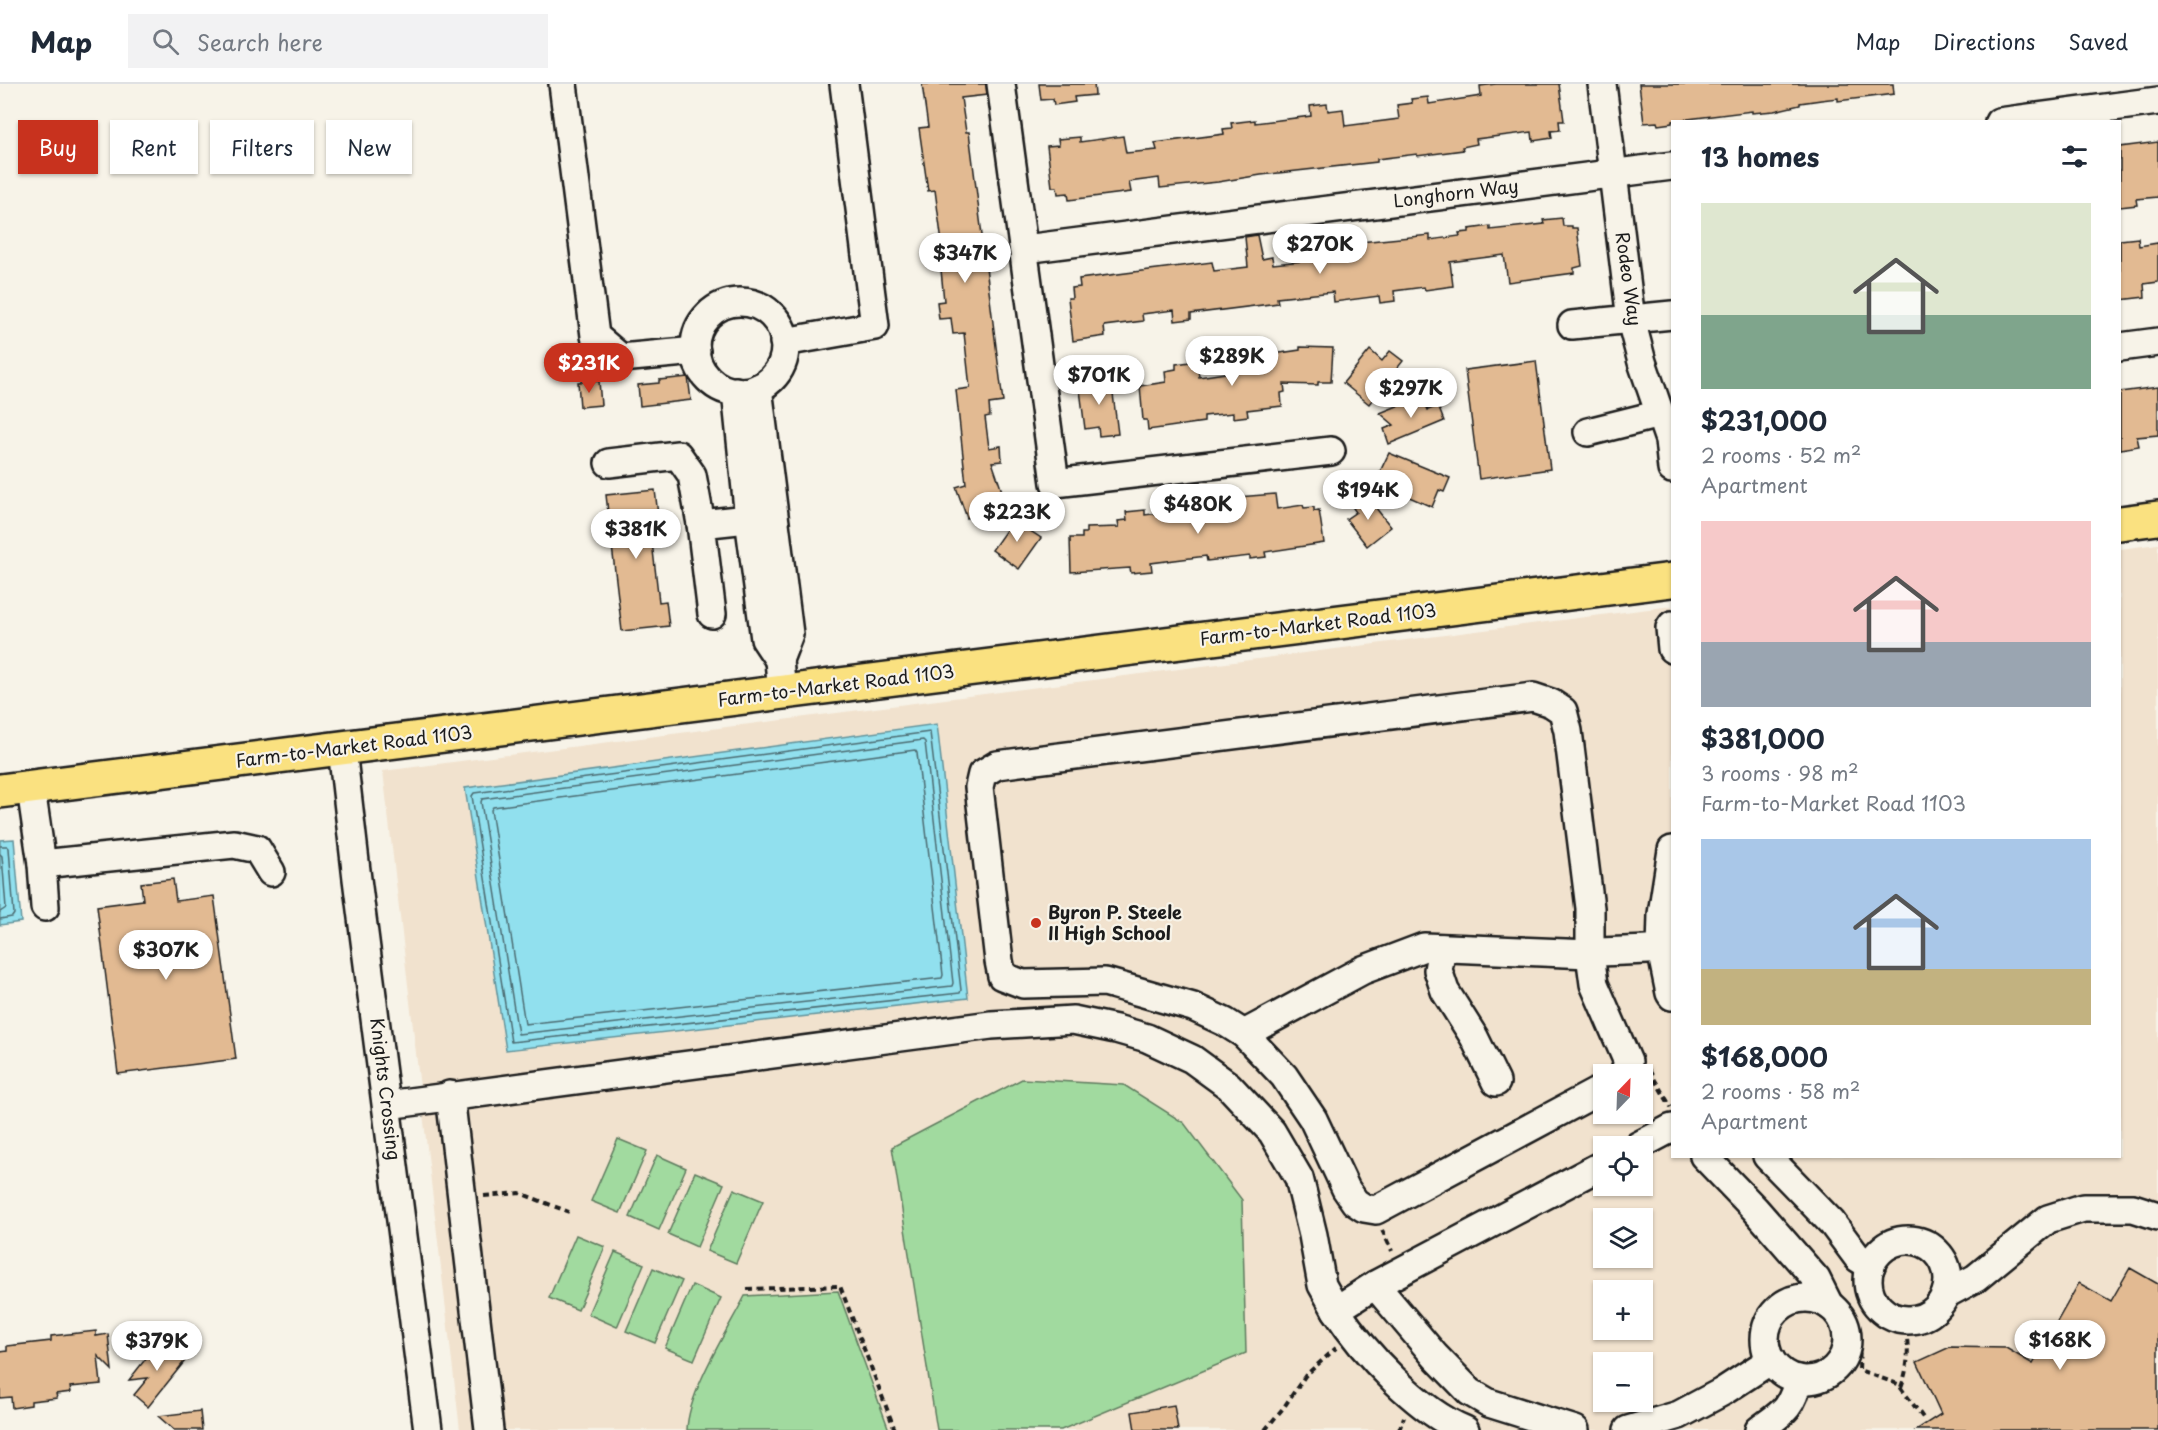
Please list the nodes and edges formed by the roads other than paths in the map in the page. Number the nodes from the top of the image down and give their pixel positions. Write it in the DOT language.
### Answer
graph roads {
  1 [pos="563,84"];
  2 [pos="844,84"];
  3 [pos="1001,84"];
  4 [pos="1602,84"];
  5 [pos="2158,101"];
  6 [pos="2053,118"];
  7 [pos="2026,120"];
  8 [pos="1671,166"];
  9 [pos="1614,174"];
  10 [pos="1025,249"];
  11 [pos="1671,315"];
  12 [pos="1631,320"];
  13 [pos="1572,325"];
  14 [pos="784,342"];
  15 [pos="2158,342"];
  16 [pos="2121,347"];
  17 [pos="696,351"];
  18 [pos="747,389"];
  19 [pos="1660,414"];
  20 [pos="1588,432"];
  21 [pos="1331,451"];
  22 [pos="1671,459"];
  23 [pos="609,463"];
  24 [pos="761,518"];
  25 [pos="2158,518"];
  26 [pos="2121,523"];
  27 [pos="701,524"];
  28 [pos="1671,580"];
  29 [pos="712,614"];
  30 [pos="782,693"];
  31 [pos="342,749"];
  32 [pos="16,790"];
  33 [pos="1671,856"];
  34 [pos="42,864"];
  35 [pos="271,872"];
  36 [pos="45,907"];
  37 [pos="1442,948"];
  38 [pos="1667,949"];
  39 [pos="1590,954"];
  40 [pos="1671,994"];
  41 [pos="1160,998"];
  42 [pos="1244,1034"];
  43 [pos="1148,1038"];
  44 [pos="1624,1064"];
  45 [pos="1496,1082"];
  46 [pos="1593,1094"];
  47 [pos="450,1095"];
  48 [pos="387,1105"];
  49 [pos="1313,1119"];
  50 [pos="1671,1129"];
  51 [pos="1653,1138"];
  52 [pos="1278,1143"];
  53 [pos="1706,1158"];
  54 [pos="1769,1158"];
  55 [pos="1593,1170"];
  56 [pos="2158,1216"];
  57 [pos="1870,1266"];
  58 [pos="1375,1285"];
  59 [pos="1946,1294"];
  60 [pos="1829,1305"];
  61 [pos="1342,1320"];
  62 [pos="1771,1360"];
  63 [pos="1798,1379"];
  64 [pos="1544,1425"];
  65 [pos="428,1430"];
  66 [pos="489,1430"];
  67 [pos="1465,1430"];
  68 [pos="1575,1430"];
  69 [pos="1628,1430"];
  70 [pos="1759,1430"];
  1 -- 17 [label="street"];
  2 -- 14 [label="street"];
  3 -- 10 [label="street"];
  4 -- 9 [label="street, Rodeo Way"];
  5 -- 6 [label="street"];
  6 -- 7 [label="street"];
  8 -- 9 [label="street, Longhorn Way"];
  9 -- 10 [label="street, Longhorn Way"];
  9 -- 12 [label="street, Rodeo Way"];
  10 -- 21 [label="street"];
  11 -- 12 [label="street"];
  12 -- 13 [label="street"];
  12 -- 19 [label="street, Rodeo Way"];
  14 -- 17 [label="street"];
  14 -- 18 [label="street"];
  15 -- 16 [label="street"];
  17 -- 18 [label="street"];
  18 -- 24 [label="street"];
  19 -- 20 [label="street"];
  19 -- 22 [label="street, Rodeo Way"];
  23 -- 27 [label="street"];
  24 -- 27 [label="street"];
  24 -- 30 [label="street"];
  25 -- 26 [label="main road"];
  27 -- 29 [label="street"];
  28 -- 30 [label="main road, Farm-to-Market Road 1103"];
  30 -- 31 [label="main road, Farm-to-Market Road 1103"];
  31 -- 32 [label="main road, Farm-to-Market Road 1103"];
  31 -- 48 [label="street, Knights Crossing"];
  32 -- 34 [label="street"];
  33 -- 38 [label="street"];
  34 -- 35 [label="street"];
  34 -- 36 [label="street"];
  37 -- 39 [label="street"];
  37 -- 42 [label="street"];
  37 -- 45 [label="street"];
  38 -- 39 [label="street"];
  38 -- 40 [label="street"];
  39 -- 41 [label="street"];
  39 -- 44 [label="street"];
  41 -- 42 [label="street"];
  41 -- 43 [label="street"];
  42 -- 49 [label="street"];
  43 -- 47 [label="street"];
  43 -- 52 [label="street"];
  46 -- 49 [label="street"];
  47 -- 48 [label="street"];
  47 -- 66 [label="street"];
  48 -- 65 [label="street, Knights Crossing"];
  49 -- 52 [label="street"];
  50 -- 51 [label="street"];
  52 -- 61 [label="street"];
  53 -- 60 [label="street"];
  54 -- 57 [label="street"];
  55 -- 58 [label="street"];
  56 -- 59 [label="street"];
  57 -- 59 [label="street"];
  57 -- 59 [label="street"];
  58 -- 61 [label="street"];
  58 -- 64 [label="street"];
  60 -- 62 [label="street"];
  60 -- 63 [label="street"];
  61 -- 67 [label="street"];
  62 -- 63 [label="street"];
  62 -- 69 [label="street"];
  63 -- 70 [label="street"];
  64 -- 68 [label="street"];
}
